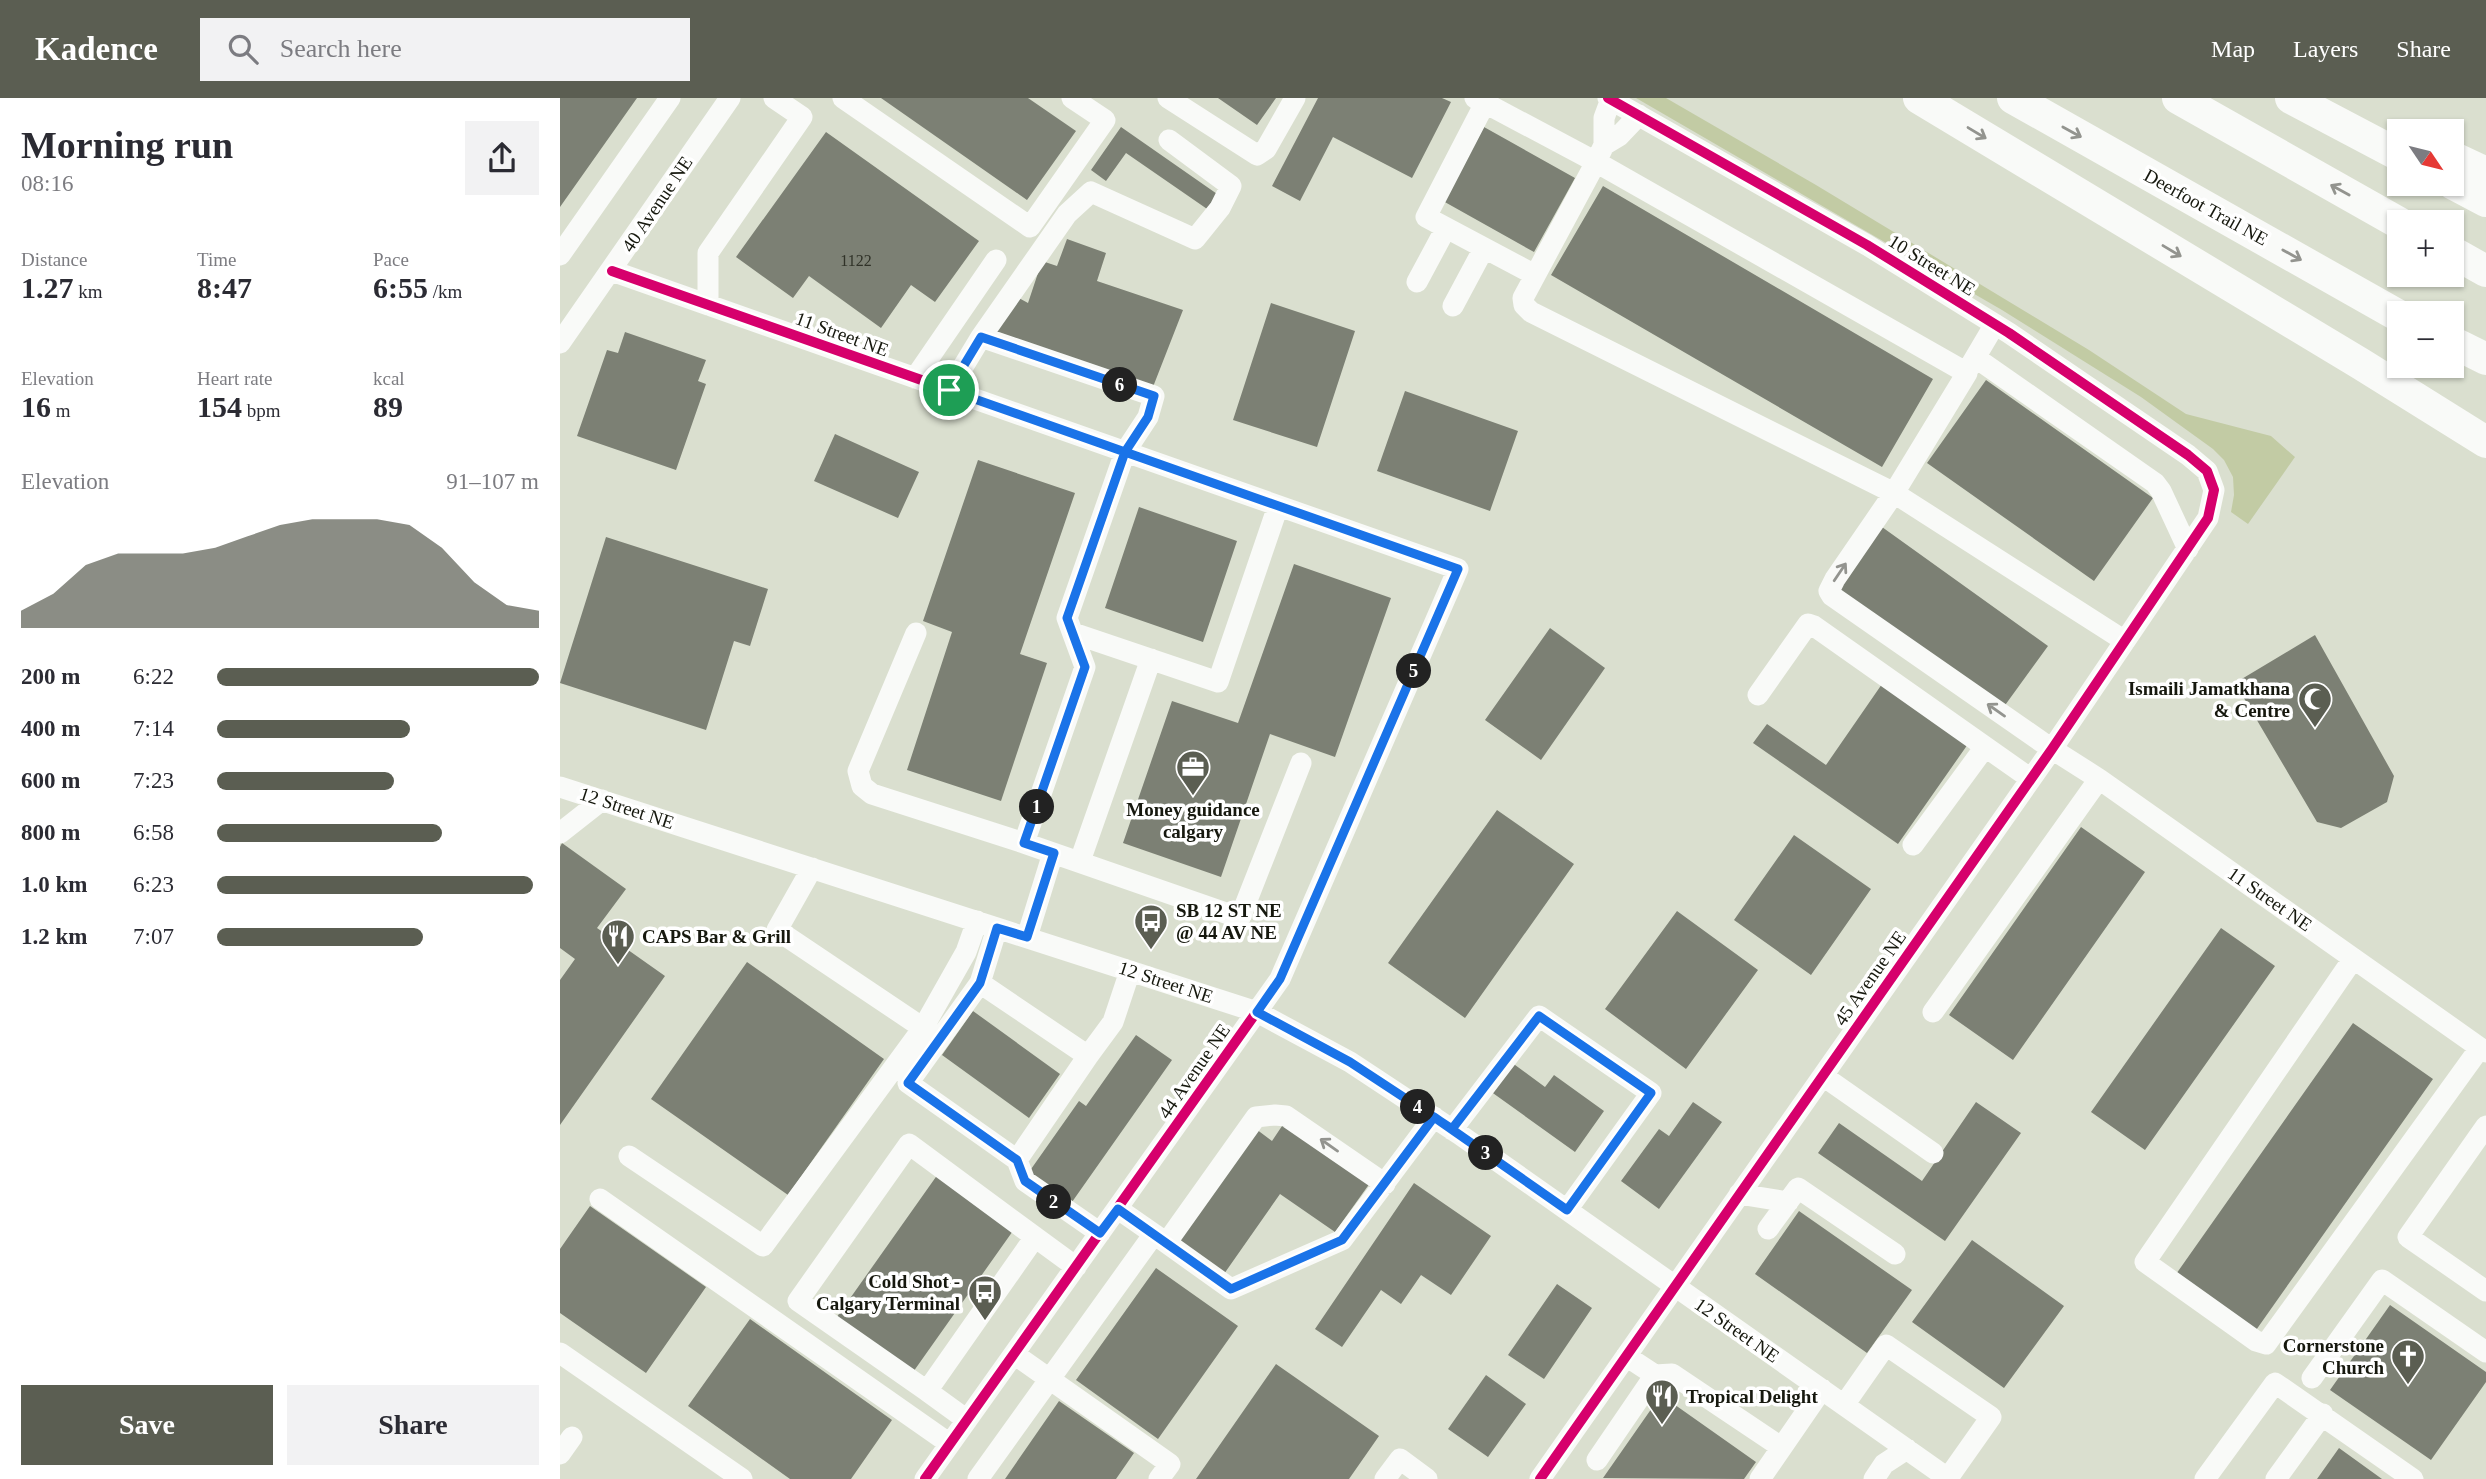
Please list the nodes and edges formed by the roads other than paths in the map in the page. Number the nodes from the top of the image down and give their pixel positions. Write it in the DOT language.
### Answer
graph roads {
  1 [pos="670,98"];
  2 [pos="730,98"];
  3 [pos="774,98"];
  4 [pos="843,98"];
  5 [pos="1072,98"];
  6 [pos="1168,98"];
  7 [pos="1295,98"];
  8 [pos="1919,98"];
  9 [pos="2013,98"];
  10 [pos="2178,98"];
  11 [pos="2291,98"];
  12 [pos="2329,98"];
  13 [pos="1609,99"];
  14 [pos="1483,100"];
  15 [pos="1639,116"];
  16 [pos="2387,126"];
  17 [pos="1169,140"];
  18 [pos="2387,149"];
  19 [pos="1600,154"];
  20 [pos="2464,163"];
  21 [pos="2486,173"];
  22 [pos="2464,189"];
  23 [pos="2486,201"];
  24 [pos="2387,216"];
  25 [pos="1446,228"];
  26 [pos="1484,248"];
  27 [pos="560,255"];
  28 [pos="2464,259"];
  29 [pos="996,260"];
  30 [pos="612,271"];
  31 [pos="2486,271"];
  32 [pos="1535,275"];
  33 [pos="1417,282"];
  34 [pos="708,305"];
  35 [pos="1453,306"];
  36 [pos="2387,309"];
  37 [pos="1995,324"];
  38 [pos="981,337"];
  39 [pos="560,343"];
  40 [pos="2464,348"];
  41 [pos="2486,359"];
  42 [pos="2361,364"];
  43 [pos="1971,365"];
  44 [pos="915,378"];
  45 [pos="949,390"];
  46 [pos="2486,418"];
  47 [pos="2486,442"];
  48 [pos="1125,452"];
  49 [pos="2214,490"];
  50 [pos="1895,493"];
  51 [pos="1278,506"];
  52 [pos="2188,549"];
  53 [pos="1458,569"];
  54 [pos="916,633"];
  55 [pos="1073,633"];
  56 [pos="2125,641"];
  57 [pos="1151,659"];
  58 [pos="1758,695"];
  59 [pos="1985,747"];
  60 [pos="2052,749"];
  61 [pos="1301,763"];
  62 [pos="2031,779"];
  63 [pos="2099,779"];
  64 [pos="560,787"];
  65 [pos="602,800"];
  66 [pos="560,833"];
  67 [pos="1024,843"];
  68 [pos="1913,845"];
  69 [pos="1054,853"];
  70 [pos="1080,861"];
  71 [pos="812,868"];
  72 [pos="987,925"];
  73 [pos="1027,937"];
  74 [pos="2353,959"];
  75 [pos="1130,971"];
  76 [pos="980,983"];
  77 [pos="1257,1012"];
  78 [pos="1933,1012"];
  79 [pos="923,1028"];
  80 [pos="2483,1050"];
  81 [pos="1088,1056"];
  82 [pos="1823,1076"];
  83 [pos="1434,1117"];
  84 [pos="1452,1129"];
  85 [pos="2485,1130"];
  86 [pos="1933,1153"];
  87 [pos="629,1156"];
  88 [pos="1017,1160"];
  89 [pos="1385,1184"];
  90 [pos="1739,1195"];
  91 [pos="600,1199"];
  92 [pos="1788,1202"];
  93 [pos="1118,1209"];
  94 [pos="1567,1210"];
  95 [pos="1768,1229"];
  96 [pos="1100,1233"];
  97 [pos="1035,1237"];
  98 [pos="1161,1238"];
  99 [pos="1895,1254"];
  100 [pos="1076,1267"];
  101 [pos="1674,1285"];
  102 [pos="2486,1291"];
  103 [pos="2486,1352"];
  104 [pos="560,1353"];
  105 [pos="1014,1354"];
  106 [pos="1626,1356"];
  107 [pos="1655,1375"];
  108 [pos="2312,1378"];
  109 [pos="1051,1381"];
  110 [pos="1822,1389"];
  111 [pos="927,1391"];
  112 [pos="1844,1405"];
  113 [pos="2323,1414"];
  114 [pos="967,1420"];
  115 [pos="950,1444"];
  116 [pos="1781,1447"];
  117 [pos="1907,1449"];
  118 [pos="1597,1460"];
  119 [pos="1948,1478"];
  120 [pos="742,1479"];
  121 [pos="925,1479"];
  122 [pos="978,1479"];
  123 [pos="1159,1479"];
  124 [pos="1385,1479"];
  125 [pos="1427,1479"];
  126 [pos="1540,1479"];
  127 [pos="1760,1479"];
  128 [pos="1874,1479"];
  129 [pos="2206,1479"];
  130 [pos="2276,1479"];
  131 [pos="2413,1479"];
  1 -- 27 [label="street"];
  2 -- 30 [label="street, 40 Avenue NE"];
  3 -- 34 [label="street"];
  4 -- 5 [label="street"];
  6 -- 7 [label="street"];
  8 -- 42 [label="highway, one-way"];
  9 -- 36 [label="highway, Deerfoot Trail NE, one-way"];
  24 -- 10 [label="highway, one-way"];
  11 -- 18 [label="highway"];
  12 -- 16 [label="highway"];
  13 -- 15 [label="street, 10 Street NE"];
  13 -- 19 [label="street"];
  14 -- 19 [label="street"];
  14 -- 25 [label="street"];
  15 -- 19 [label="street"];
  15 -- 37 [label="street, 10 Street NE"];
  17 -- 38 [label="street"];
  19 -- 32 [label="street"];
  19 -- 43 [label="street"];
  20 -- 21 [label="highway"];
  22 -- 23 [label="highway"];
  25 -- 26 [label="street"];
  25 -- 33 [label="street"];
  26 -- 32 [label="street"];
  26 -- 35 [label="street"];
  28 -- 31 [label="highway"];
  29 -- 44 [label="street"];
  30 -- 34 [label="street, 11 Street NE"];
  30 -- 39 [label="street, 40 Avenue NE"];
  32 -- 50 [label="street"];
  34 -- 44 [label="street, 11 Street NE"];
  37 -- 43 [label="street"];
  37 -- 49 [label="street, 10 Street NE"];
  38 -- 45 [label="street"];
  38 -- 48 [label="street"];
  40 -- 41 [label="highway"];
  42 -- 46 [label="highway"];
  42 -- 47 [label="highway"];
  43 -- 50 [label="street"];
  43 -- 52 [label="street"];
  44 -- 45 [label="street, 11 Street NE"];
  45 -- 48 [label="street, 11 Street NE"];
  48 -- 51 [label="street, 11 Street NE"];
  48 -- 55 [label="street"];
  49 -- 52 [label="street, 45 Avenue NE"];
  50 -- 56 [label="street"];
  60 -- 50 [label="street, 11 Street NE, one-way"];
  51 -- 53 [label="street, 11 Street NE"];
  51 -- 57 [label="street"];
  52 -- 56 [label="street, 45 Avenue NE"];
  53 -- 77 [label="street, 44 Avenue NE"];
  54 -- 67 [label="street"];
  55 -- 57 [label="street"];
  55 -- 67 [label="street"];
  56 -- 60 [label="street, 45 Avenue NE"];
  57 -- 70 [label="street"];
  58 -- 59 [label="street"];
  59 -- 62 [label="street"];
  59 -- 68 [label="street"];
  60 -- 62 [label="street, 45 Avenue NE"];
  60 -- 63 [label="street, 11 Street NE"];
  61 -- 70 [label="street"];
  62 -- 82 [label="street, 45 Avenue NE"];
  63 -- 74 [label="street, 11 Street NE"];
  63 -- 78 [label="street"];
  64 -- 65 [label="street, 12 Street NE"];
  65 -- 66 [label="street"];
  65 -- 71 [label="street, 12 Street NE"];
  67 -- 69 [label="street"];
  69 -- 70 [label="street"];
  69 -- 73 [label="street"];
  71 -- 72 [label="street, 12 Street NE"];
  71 -- 79 [label="street"];
  72 -- 73 [label="street, 12 Street NE"];
  72 -- 76 [label="street"];
  72 -- 79 [label="street"];
  73 -- 75 [label="street, 12 Street NE"];
  74 -- 80 [label="street, 11 Street NE"];
  74 -- 80 [label="street"];
  75 -- 77 [label="street, 12 Street NE"];
  75 -- 81 [label="street"];
  76 -- 81 [label="street"];
  76 -- 88 [label="street"];
  77 -- 83 [label="street, 12 Street NE"];
  77 -- 93 [label="street, 44 Avenue NE"];
  79 -- 87 [label="street"];
  81 -- 88 [label="street"];
  82 -- 86 [label="street"];
  82 -- 90 [label="street, 45 Avenue NE"];
  83 -- 84 [label="street, 12 Street NE"];
  83 -- 89 [label="street"];
  84 -- 94 [label="street, 12 Street NE"];
  84 -- 94 [label="street"];
  85 -- 102 [label="street"];
  88 -- 96 [label="street"];
  89 -- 98 [label="street"];
  89 -- 98 [label="street, one-way"];
  90 -- 92 [label="street"];
  90 -- 101 [label="street, 45 Avenue NE"];
  91 -- 115 [label="street"];
  92 -- 95 [label="street"];
  92 -- 99 [label="street"];
  93 -- 96 [label="street, 44 Avenue NE"];
  93 -- 98 [label="street"];
  94 -- 101 [label="street, 12 Street NE"];
  96 -- 100 [label="street, 44 Avenue NE"];
  97 -- 100 [label="street"];
  97 -- 111 [label="street"];
  97 -- 111 [label="street"];
  98 -- 109 [label="street"];
  100 -- 105 [label="street, 44 Avenue NE"];
  101 -- 106 [label="street, 45 Avenue NE"];
  101 -- 110 [label="street, 12 Street NE"];
  103 -- 108 [label="street"];
  104 -- 120 [label="street"];
  105 -- 109 [label="street"];
  105 -- 114 [label="street, 44 Avenue NE"];
  106 -- 107 [label="street"];
  106 -- 126 [label="street, 45 Avenue NE"];
  107 -- 116 [label="street"];
  107 -- 118 [label="street"];
  109 -- 122 [label="street"];
  109 -- 123 [label="street"];
  110 -- 112 [label="street, 12 Street NE"];
  110 -- 116 [label="street"];
  111 -- 114 [label="street"];
  112 -- 117 [label="street, 12 Street NE"];
  112 -- 119 [label="street"];
  113 -- 129 [label="street"];
  113 -- 130 [label="street"];
  113 -- 131 [label="street"];
  114 -- 115 [label="street, 44 Avenue NE"];
  115 -- 121 [label="street, 44 Avenue NE"];
  116 -- 127 [label="street"];
  117 -- 119 [label="street, 12 Street NE"];
  117 -- 128 [label="street"];
  124 -- 125 [label="street"];
}
